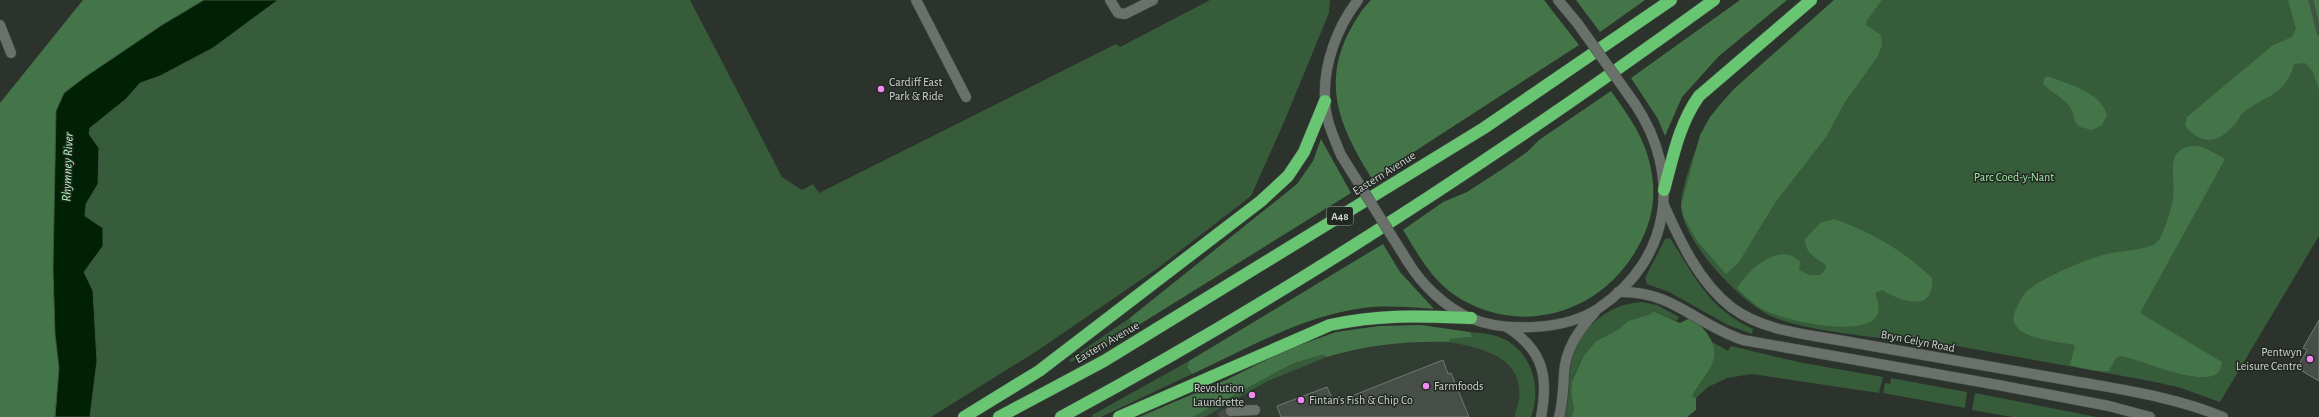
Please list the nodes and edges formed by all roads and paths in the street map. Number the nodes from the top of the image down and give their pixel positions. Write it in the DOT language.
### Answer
graph roads {
  1 [pos="916,0"];
  2 [pos="1110,0"];
  3 [pos="1153,0"];
  4 [pos="1558,0"];
  5 [pos="1671,0"];
  6 [pos="1714,0"];
  7 [pos="1811,0"];
  8 [pos="1354,2"];
  9 [pos="0,26"];
  10 [pos="11,53"];
  11 [pos="966,97"];
  12 [pos="1325,101"];
  13 [pos="1664,190"];
  14 [pos="1664,205"];
  15 [pos="1618,292"];
  16 [pos="1598,309"];
  17 [pos="1471,318"];
  18 [pos="1507,327"];
  19 [pos="1255,410"];
  20 [pos="1231,411"];
  21 [pos="964,417"];
  22 [pos="999,417"];
  23 [pos="1061,417"];
  24 [pos="1119,417"];
  25 [pos="1541,417"];
  26 [pos="1559,417"];
  27 [pos="2150,417"];
  28 [pos="2223,417"];
  1 -- 11 [label="street"];
  2 -- 3 [label="street"];
  4 -- 13 [label="street, bridge"];
  5 -- 22 [label="highway, Eastern Avenue / A48"];
  6 -- 23 [label="highway, A48"];
  7 -- 13 [label="highway"];
  8 -- 12 [label="street"];
  9 -- 10 [label="street"];
  12 -- 17 [label="street, bridge"];
  12 -- 21 [label="highway"];
  13 -- 14 [label="street"];
  14 -- 15 [label="street"];
  14 -- 28 [label="street, Bryn Celyn Road"];
  15 -- 16 [label="street"];
  15 -- 27 [label="street"];
  16 -- 18 [label="street"];
  16 -- 26 [label="street"];
  17 -- 18 [label="street"];
  17 -- 24 [label="highway"];
  18 -- 25 [label="street"];
  19 -- 20 [label="street"];
}
